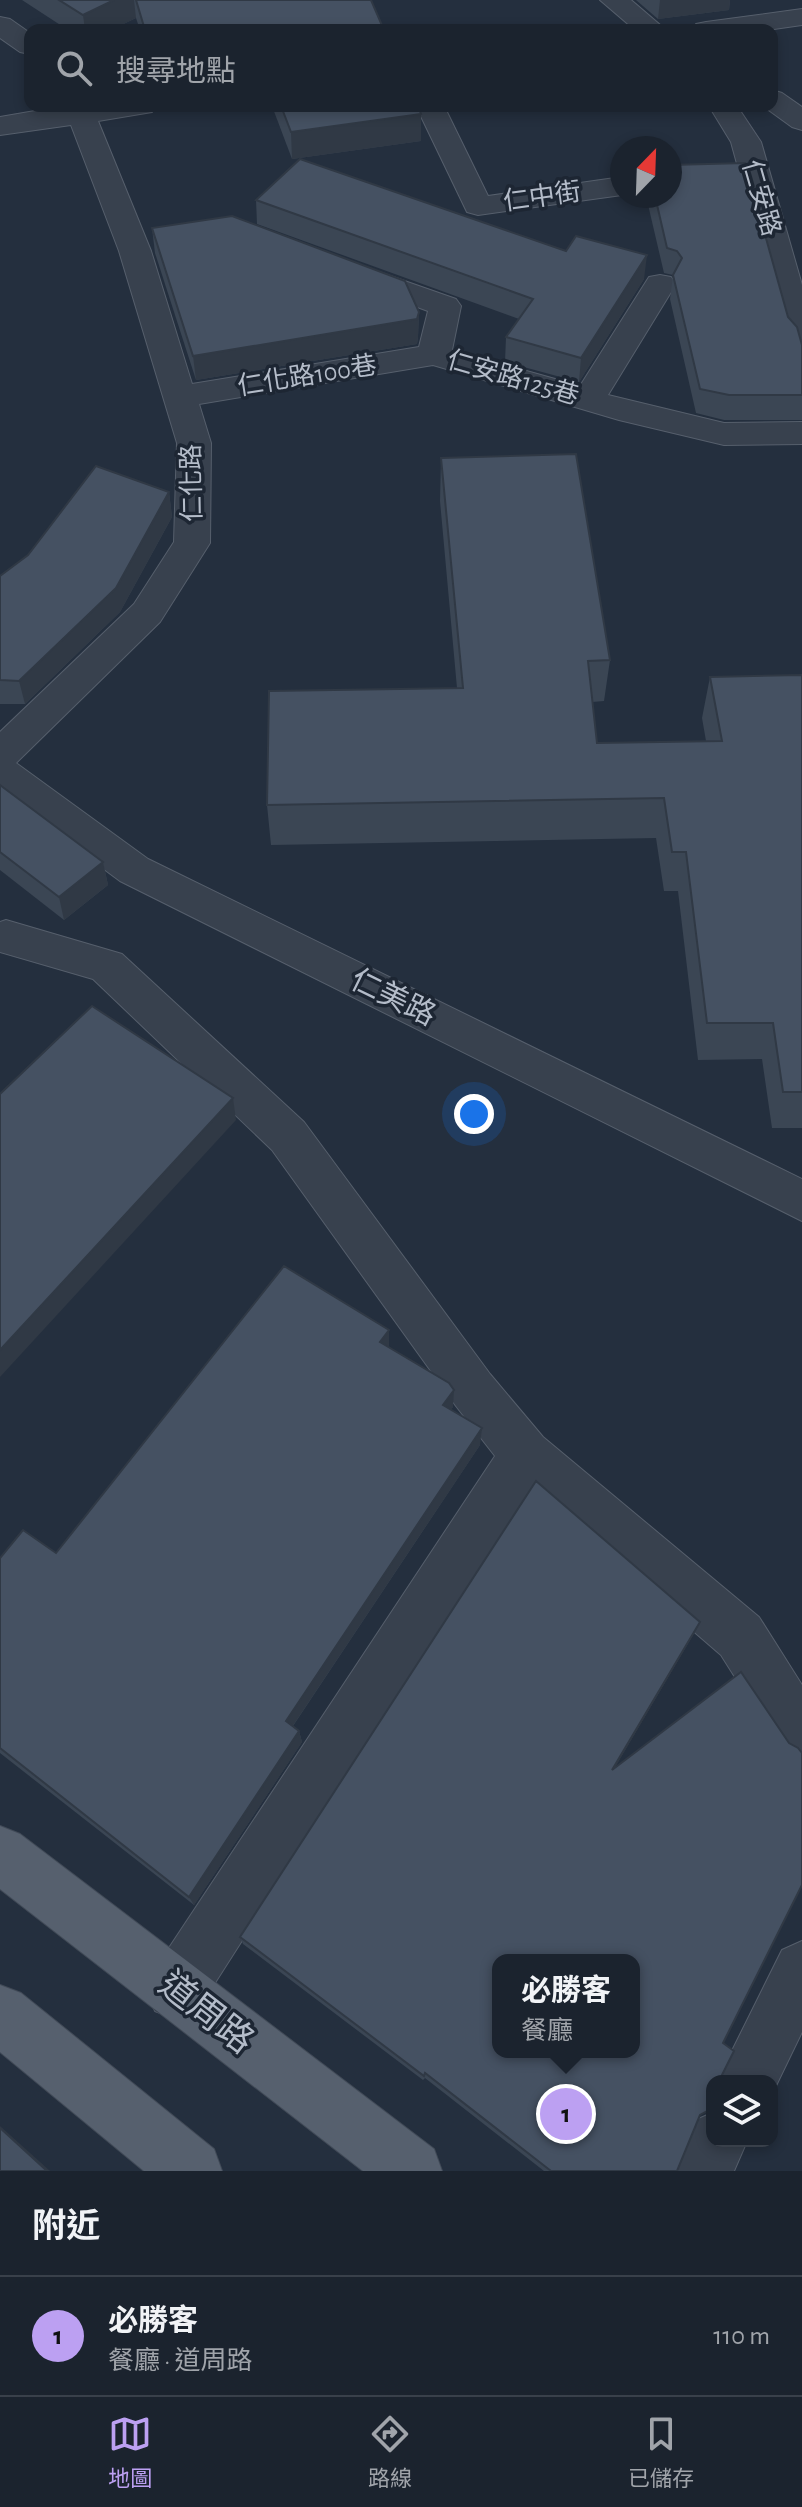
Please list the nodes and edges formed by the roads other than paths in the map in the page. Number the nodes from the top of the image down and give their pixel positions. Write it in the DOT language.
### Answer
graph roads {
  1 [pos="614,0"];
  2 [pos="802,17"];
  3 [pos="644,24"];
  4 [pos="750,24"];
  5 [pos="0,25"];
  6 [pos="24,42"];
  7 [pos="778,103"];
  8 [pos="70,112"];
  9 [pos="81,112"];
  10 [pos="433,112"];
  11 [pos="727,112"];
  12 [pos="802,121"];
  13 [pos="0,126"];
  14 [pos="610,188"];
  15 [pos="318,259"];
  16 [pos="660,284"];
  17 [pos="802,341"];
  18 [pos="434,355"];
  19 [pos="179,397"];
  20 [pos="589,399"];
  21 [pos="802,433"];
  22 [pos="0,755"];
  23 [pos="0,771"];
  24 [pos="6,937"];
  25 [pos="802,1201"];
  26 [pos="525,1454"];
  27 [pos="802,1734"];
  28 [pos="0,1854"];
  29 [pos="802,1970"];
  30 [pos="176,1990"];
  31 [pos="0,2014"];
  32 [pos="750,2075"];
  33 [pos="714,2147"];
  34 [pos="192,2171"];
  35 [pos="412,2171"];
  36 [pos="703,2171"];
  1 -- 3 [label="street"];
  2 -- 4 [label="street"];
  5 -- 6 [label="street"];
  7 -- 12 [label="street"];
  8 -- 13 [label="street"];
  9 -- 19 [label="street, 仁化路"];
  10 -- 14 [label="street, 仁中街"];
  11 -- 17 [label="street, 仁安路"];
  15 -- 18 [label="street, 仁安路125巷"];
  16 -- 20 [label="street"];
  18 -- 19 [label="street, 仁化路100巷"];
  18 -- 20 [label="street, 仁安路125巷"];
  19 -- 22 [label="street, 仁化路"];
  20 -- 21 [label="street, 仁安路125巷"];
  23 -- 25 [label="street, 仁美路"];
  24 -- 26 [label="street"];
  26 -- 27 [label="street"];
  26 -- 30 [label="street"];
  28 -- 30 [label="main road, 道周路"];
  29 -- 32 [label="street"];
  30 -- 35 [label="main road, 道周路"];
  31 -- 34 [label="main road"];
  33 -- 36 [label="street"];
}
